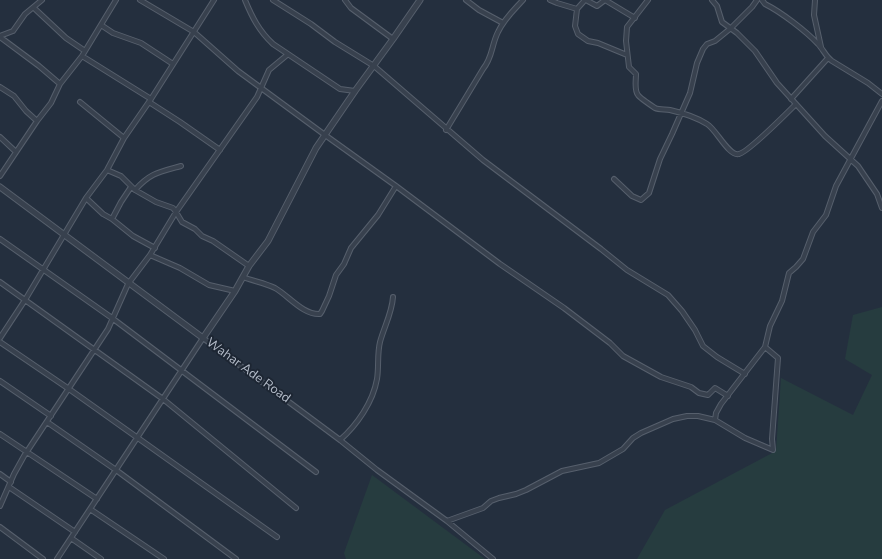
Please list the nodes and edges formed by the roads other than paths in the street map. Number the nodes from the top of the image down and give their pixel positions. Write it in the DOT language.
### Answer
graph roads {
  1 [pos="42,0"];
  2 [pos="116,0"];
  3 [pos="140,0"];
  4 [pos="213,0"];
  5 [pos="245,0"];
  6 [pos="273,0"];
  7 [pos="345,0"];
  8 [pos="466,0"];
  9 [pos="523,0"];
  10 [pos="550,0"];
  11 [pos="585,0"];
  12 [pos="648,0"];
  13 [pos="712,0"];
  14 [pos="757,0"];
  15 [pos="762,0"];
  16 [pos="815,0"];
  17 [pos="416,1"];
  18 [pos="34,8"];
  19 [pos="577,8"];
  20 [pos="635,18"];
  21 [pos="503,22"];
  22 [pos="101,25"];
  23 [pos="731,28"];
  24 [pos="194,32"];
  25 [pos="0,37"];
  26 [pos="393,39"];
  27 [pos="821,47"];
  28 [pos="85,51"];
  29 [pos="287,54"];
  30 [pos="627,55"];
  31 [pos="82,56"];
  32 [pos="828,58"];
  33 [pos="173,64"];
  34 [pos="374,66"];
  35 [pos="60,84"];
  36 [pos="261,86"];
  37 [pos="0,87"];
  38 [pos="355,91"];
  39 [pos="882,94"];
  40 [pos="791,99"];
  41 [pos="150,101"];
  42 [pos="882,101"];
  43 [pos="80,102"];
  44 [pos="796,104"];
  45 [pos="682,113"];
  46 [pos="37,121"];
  47 [pos="446,130"];
  48 [pos="325,135"];
  49 [pos="0,137"];
  50 [pos="124,138"];
  51 [pos="220,150"];
  52 [pos="16,152"];
  53 [pos="850,159"];
  54 [pos="181,166"];
  55 [pos="107,170"];
  56 [pos="0,176"];
  57 [pos="614,179"];
  58 [pos="396,186"];
  59 [pos="131,187"];
  60 [pos="1,189"];
  61 [pos="135,190"];
  62 [pos="86,198"];
  63 [pos="882,208"];
  64 [pos="176,212"];
  65 [pos="112,219"];
  66 [pos="64,236"];
  67 [pos="0,239"];
  68 [pos="155,248"];
  69 [pos="150,255"];
  70 [pos="249,266"];
  71 [pos="43,270"];
  72 [pos="243,277"];
  73 [pos="0,282"];
  74 [pos="128,284"];
  75 [pos="235,291"];
  76 [pos="393,297"];
  77 [pos="26,300"];
  78 [pos="112,318"];
  79 [pos="1,335"];
  80 [pos="203,338"];
  81 [pos="0,342"];
  82 [pos="765,347"];
  83 [pos="95,349"];
  84 [pos="182,371"];
  85 [pos="744,374"];
  86 [pos="0,381"];
  87 [pos="69,389"];
  88 [pos="728,396"];
  89 [pos="163,399"];
  90 [pos="51,416"];
  91 [pos="715,420"];
  92 [pos="47,422"];
  93 [pos="0,434"];
  94 [pos="137,438"];
  95 [pos="340,440"];
  96 [pos="27,453"];
  97 [pos="116,470"];
  98 [pos="316,472"];
  99 [pos="0,474"];
  100 [pos="11,482"];
  101 [pos="9,487"];
  102 [pos="97,499"];
  103 [pos="0,506"];
  104 [pos="90,508"];
  105 [pos="296,508"];
  106 [pos="447,521"];
  107 [pos="0,527"];
  108 [pos="75,532"];
  109 [pos="277,537"];
  110 [pos="71,538"];
  111 [pos="43,559"];
  112 [pos="57,559"];
  113 [pos="101,559"];
  114 [pos="164,559"];
  115 [pos="236,559"];
  116 [pos="493,559"];
  1 -- 18 [label="street"];
  2 -- 22 [label="street"];
  3 -- 24 [label="street"];
  4 -- 24 [label="street"];
  5 -- 29 [label="street"];
  6 -- 34 [label="street"];
  7 -- 26 [label="street"];
  8 -- 21 [label="street"];
  9 -- 21 [label="street"];
  10 -- 19 [label="street"];
  11 -- 19 [label="street"];
  11 -- 20 [label="street"];
  12 -- 20 [label="street"];
  13 -- 23 [label="street"];
  14 -- 23 [label="street"];
  15 -- 27 [label="street"];
  16 -- 27 [label="street"];
  17 -- 26 [label="street"];
  18 -- 25 [label="street"];
  18 -- 28 [label="street"];
  19 -- 30 [label="street"];
  20 -- 30 [label="street"];
  21 -- 47 [label="street"];
  22 -- 28 [label="street"];
  22 -- 33 [label="street"];
  23 -- 40 [label="street"];
  23 -- 45 [label="street"];
  24 -- 33 [label="street"];
  24 -- 36 [label="street"];
  25 -- 35 [label="street"];
  26 -- 34 [label="street"];
  27 -- 32 [label="street"];
  28 -- 31 [label="street"];
  29 -- 36 [label="street"];
  29 -- 38 [label="street"];
  30 -- 45 [label="street"];
  31 -- 35 [label="street"];
  31 -- 41 [label="street"];
  32 -- 39 [label="street"];
  32 -- 40 [label="street"];
  33 -- 41 [label="street"];
  34 -- 38 [label="street"];
  34 -- 47 [label="street"];
  35 -- 46 [label="street"];
  36 -- 48 [label="street"];
  36 -- 51 [label="street"];
  37 -- 46 [label="street"];
  38 -- 48 [label="street"];
  40 -- 44 [label="street"];
  41 -- 50 [label="street"];
  41 -- 51 [label="street"];
  42 -- 53 [label="street"];
  43 -- 50 [label="street"];
  44 -- 45 [label="street"];
  44 -- 53 [label="street"];
  45 -- 57 [label="street"];
  46 -- 52 [label="street"];
  47 -- 85 [label="street"];
  48 -- 58 [label="street"];
  48 -- 70 [label="street"];
  49 -- 52 [label="street"];
  50 -- 55 [label="street"];
  51 -- 64 [label="street"];
  52 -- 56 [label="street"];
  53 -- 63 [label="street"];
  53 -- 82 [label="street"];
  54 -- 61 [label="street"];
  55 -- 59 [label="street"];
  55 -- 62 [label="street"];
  58 -- 72 [label="street"];
  58 -- 88 [label="street"];
  59 -- 61 [label="street"];
  59 -- 65 [label="street"];
  60 -- 66 [label="street, Wahar Ade Road"];
  61 -- 64 [label="street"];
  62 -- 65 [label="street"];
  62 -- 66 [label="street"];
  64 -- 68 [label="street"];
  64 -- 70 [label="street"];
  65 -- 68 [label="street"];
  66 -- 71 [label="street"];
  66 -- 74 [label="street, Wahar Ade Road"];
  67 -- 71 [label="street"];
  68 -- 69 [label="street"];
  69 -- 74 [label="street"];
  69 -- 75 [label="street"];
  70 -- 72 [label="street"];
  71 -- 77 [label="street"];
  71 -- 78 [label="street"];
  72 -- 75 [label="street"];
  73 -- 77 [label="street"];
  74 -- 78 [label="street"];
  74 -- 80 [label="street, Wahar Ade Road"];
  75 -- 80 [label="street"];
  76 -- 95 [label="street"];
  77 -- 79 [label="street"];
  77 -- 83 [label="street"];
  78 -- 83 [label="street"];
  78 -- 84 [label="street"];
  80 -- 84 [label="street"];
  80 -- 95 [label="street, Wahar Ade Road"];
  81 -- 87 [label="street"];
  82 -- 85 [label="street"];
  82 -- 91 [label="street"];
  83 -- 87 [label="street"];
  83 -- 89 [label="street"];
  84 -- 89 [label="street"];
  84 -- 98 [label="street"];
  85 -- 88 [label="street"];
  86 -- 90 [label="street"];
  87 -- 90 [label="street"];
  87 -- 94 [label="street"];
  88 -- 91 [label="street"];
  89 -- 94 [label="street"];
  89 -- 105 [label="street"];
  90 -- 92 [label="street"];
  91 -- 106 [label="street"];
  92 -- 96 [label="street"];
  92 -- 97 [label="street"];
  93 -- 96 [label="street"];
  94 -- 97 [label="street"];
  94 -- 109 [label="street"];
  95 -- 106 [label="street, Wahar Ade Road"];
  96 -- 100 [label="street"];
  96 -- 102 [label="street"];
  97 -- 102 [label="street"];
  97 -- 115 [label="street"];
  99 -- 100 [label="street"];
  100 -- 101 [label="street"];
  101 -- 103 [label="street"];
  101 -- 108 [label="street"];
  102 -- 104 [label="street"];
  104 -- 108 [label="street"];
  104 -- 114 [label="street"];
  106 -- 116 [label="street, Wahar Ade Road"];
  107 -- 111 [label="street"];
  108 -- 110 [label="street"];
  110 -- 112 [label="street"];
  110 -- 113 [label="street"];
}
